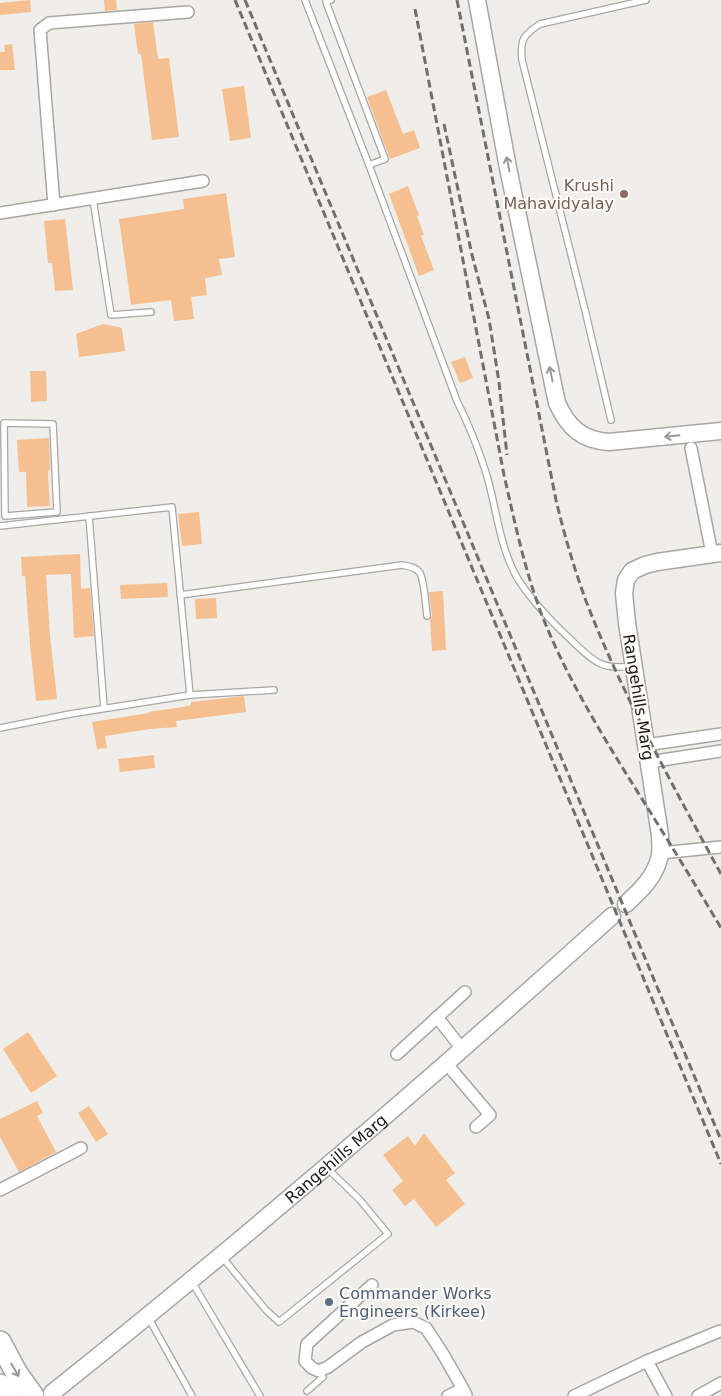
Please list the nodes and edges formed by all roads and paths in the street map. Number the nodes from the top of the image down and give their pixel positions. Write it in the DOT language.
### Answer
graph roads {
  1 [pos="305,0"];
  2 [pos="331,0"];
  3 [pos="477,0"];
  4 [pos="646,0"];
  5 [pos="188,12"];
  6 [pos="369,165"];
  7 [pos="203,182"];
  8 [pos="93,199"];
  9 [pos="54,205"];
  10 [pos="0,213"];
  11 [pos="151,312"];
  12 [pos="611,420"];
  13 [pos="721,431"];
  14 [pos="691,448"];
  15 [pos="56,512"];
  16 [pos="89,516"];
  17 [pos="56,519"];
  18 [pos="0,526"];
  19 [pos="716,554"];
  20 [pos="180,594"];
  21 [pos="427,616"];
  22 [pos="634,666"];
  23 [pos="274,690"];
  24 [pos="190,695"];
  25 [pos="104,708"];
  26 [pos="0,728"];
  27 [pos="721,734"];
  28 [pos="646,745"];
  29 [pos="721,751"];
  30 [pos="649,762"];
  31 [pos="721,847"];
  32 [pos="660,853"];
  33 [pos="626,904"];
  34 [pos="612,916"];
  35 [pos="465,992"];
  36 [pos="437,1017"];
  37 [pos="462,1049"];
  38 [pos="398,1054"];
  39 [pos="446,1063"];
  40 [pos="476,1127"];
  41 [pos="80,1148"];
  42 [pos="326,1167"];
  43 [pos="0,1190"];
  44 [pos="220,1255"];
  45 [pos="191,1280"];
  46 [pos="372,1285"];
  47 [pos="148,1317"];
  48 [pos="720,1331"];
  49 [pos="0,1342"];
  50 [pos="647,1360"];
  51 [pos="319,1371"];
  52 [pos="721,1383"];
  53 [pos="0,1385"];
  54 [pos="307,1391"];
  55 [pos="465,1393"];
  56 [pos="44,1395"];
  57 [pos="9,1396"];
  58 [pos="192,1396"];
  59 [pos="260,1396"];
  60 [pos="448,1396"];
  61 [pos="574,1396"];
  62 [pos="666,1396"];
  63 [pos="698,1396"];
  1 -- 6 [label="lane"];
  2 -- 6 [label="lane"];
  13 -- 3 [label="main road, one-way"];
  4 -- 12 [label="lane"];
  5 -- 9 [label="street"];
  6 -- 22 [label="lane"];
  7 -- 8 [label="street"];
  8 -- 9 [label="street"];
  8 -- 11 [label="lane"];
  9 -- 10 [label="street"];
  14 -- 19 [label="street"];
  15 -- 15 [label="lane"];
  15 -- 17 [label="lane"];
  16 -- 17 [label="lane"];
  16 -- 20 [label="lane"];
  16 -- 25 [label="lane"];
  17 -- 18 [label="lane"];
  19 -- 22 [label="main road, Rangehills Marg"];
  20 -- 21 [label="lane"];
  20 -- 24 [label="lane"];
  22 -- 28 [label="main road, Rangehills Marg"];
  23 -- 24 [label="lane"];
  24 -- 25 [label="lane"];
  25 -- 26 [label="lane"];
  27 -- 28 [label="street"];
  28 -- 30 [label="main road, Rangehills Marg"];
  29 -- 30 [label="street"];
  30 -- 32 [label="main road, Rangehills Marg"];
  31 -- 32 [label="street"];
  32 -- 33 [label="main road, Rangehills Marg"];
  34 -- 37 [label="main road, Rangehills Marg"];
  35 -- 36 [label="street"];
  36 -- 37 [label="street"];
  36 -- 38 [label="street"];
  37 -- 39 [label="main road, Rangehills Marg"];
  39 -- 40 [label="street"];
  39 -- 42 [label="main road, Rangehills Marg"];
  41 -- 43 [label="street"];
  42 -- 44 [label="main road, Rangehills Marg"];
  42 -- 44 [label="lane"];
  44 -- 45 [label="main road, Rangehills Marg"];
  45 -- 47 [label="main road, Rangehills Marg"];
  45 -- 59 [label="lane"];
  46 -- 51 [label="street"];
  47 -- 56 [label="main road, Rangehills Marg"];
  47 -- 58 [label="lane"];
  48 -- 50 [label="street"];
  49 -- 56 [label="highway, one-way"];
  50 -- 61 [label="street"];
  50 -- 62 [label="street"];
  51 -- 54 [label="lane"];
  51 -- 55 [label="street"];
  52 -- 63 [label="street"];
  53 -- 57 [label="highway"];
  55 -- 60 [label="street"];
}
